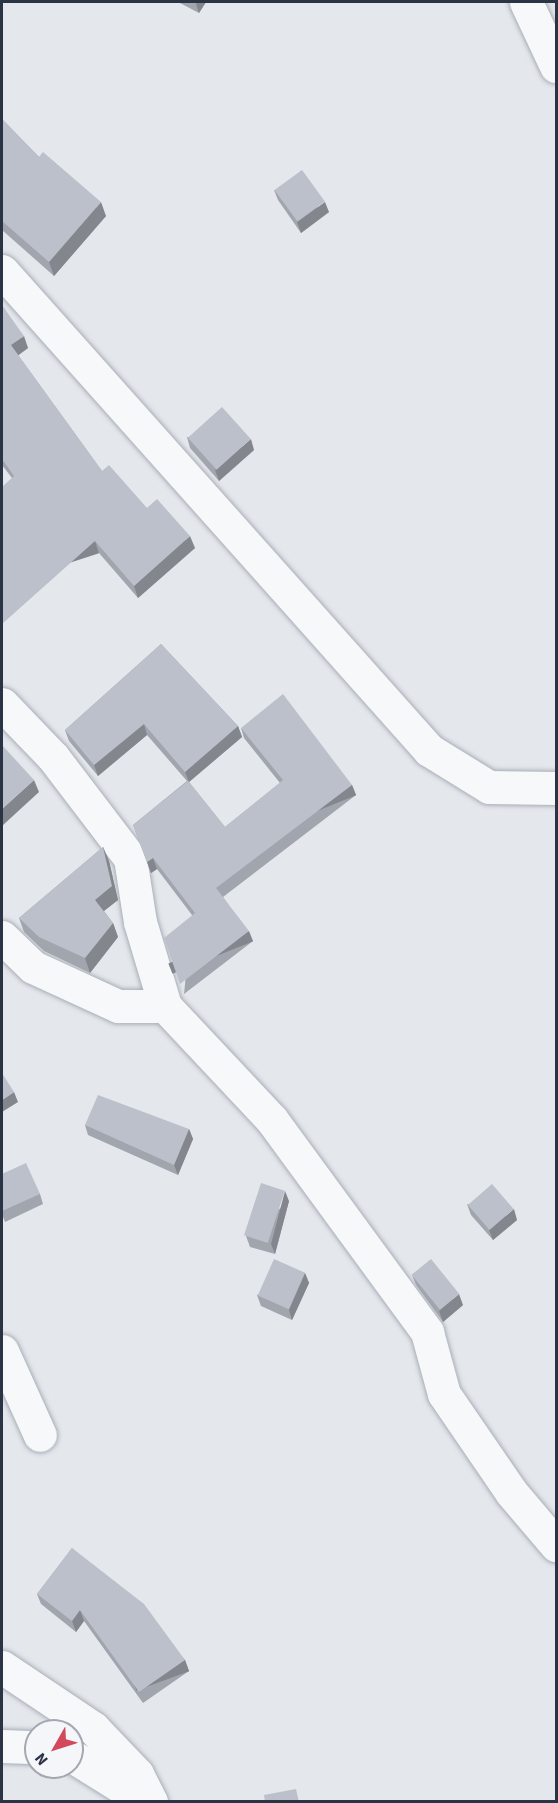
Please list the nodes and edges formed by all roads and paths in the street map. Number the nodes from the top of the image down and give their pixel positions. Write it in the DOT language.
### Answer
graph roads {
  1 [pos="526,2"];
  2 [pos="556,66"];
  3 [pos="2,271"];
  4 [pos="2,704"];
  5 [pos="556,788"];
  6 [pos="2,938"];
  7 [pos="165,1006"];
  8 [pos="2,1351"];
  9 [pos="40,1435"];
  10 [pos="556,1545"];
  11 [pos="2,1668"];
  12 [pos="2,1746"];
  13 [pos="24,1747"];
  14 [pos="84,1763"];
  15 [pos="146,1802"];
  16 [pos="152,1802"];
  1 -- 2 [label="street"];
  3 -- 5 [label="street"];
  4 -- 7 [label="street"];
  6 -- 7 [label="street"];
  7 -- 10 [label="street"];
  8 -- 9 [label="street"];
  11 -- 16 [label="street"];
  12 -- 13 [label="street"];
  14 -- 15 [label="street"];
}
